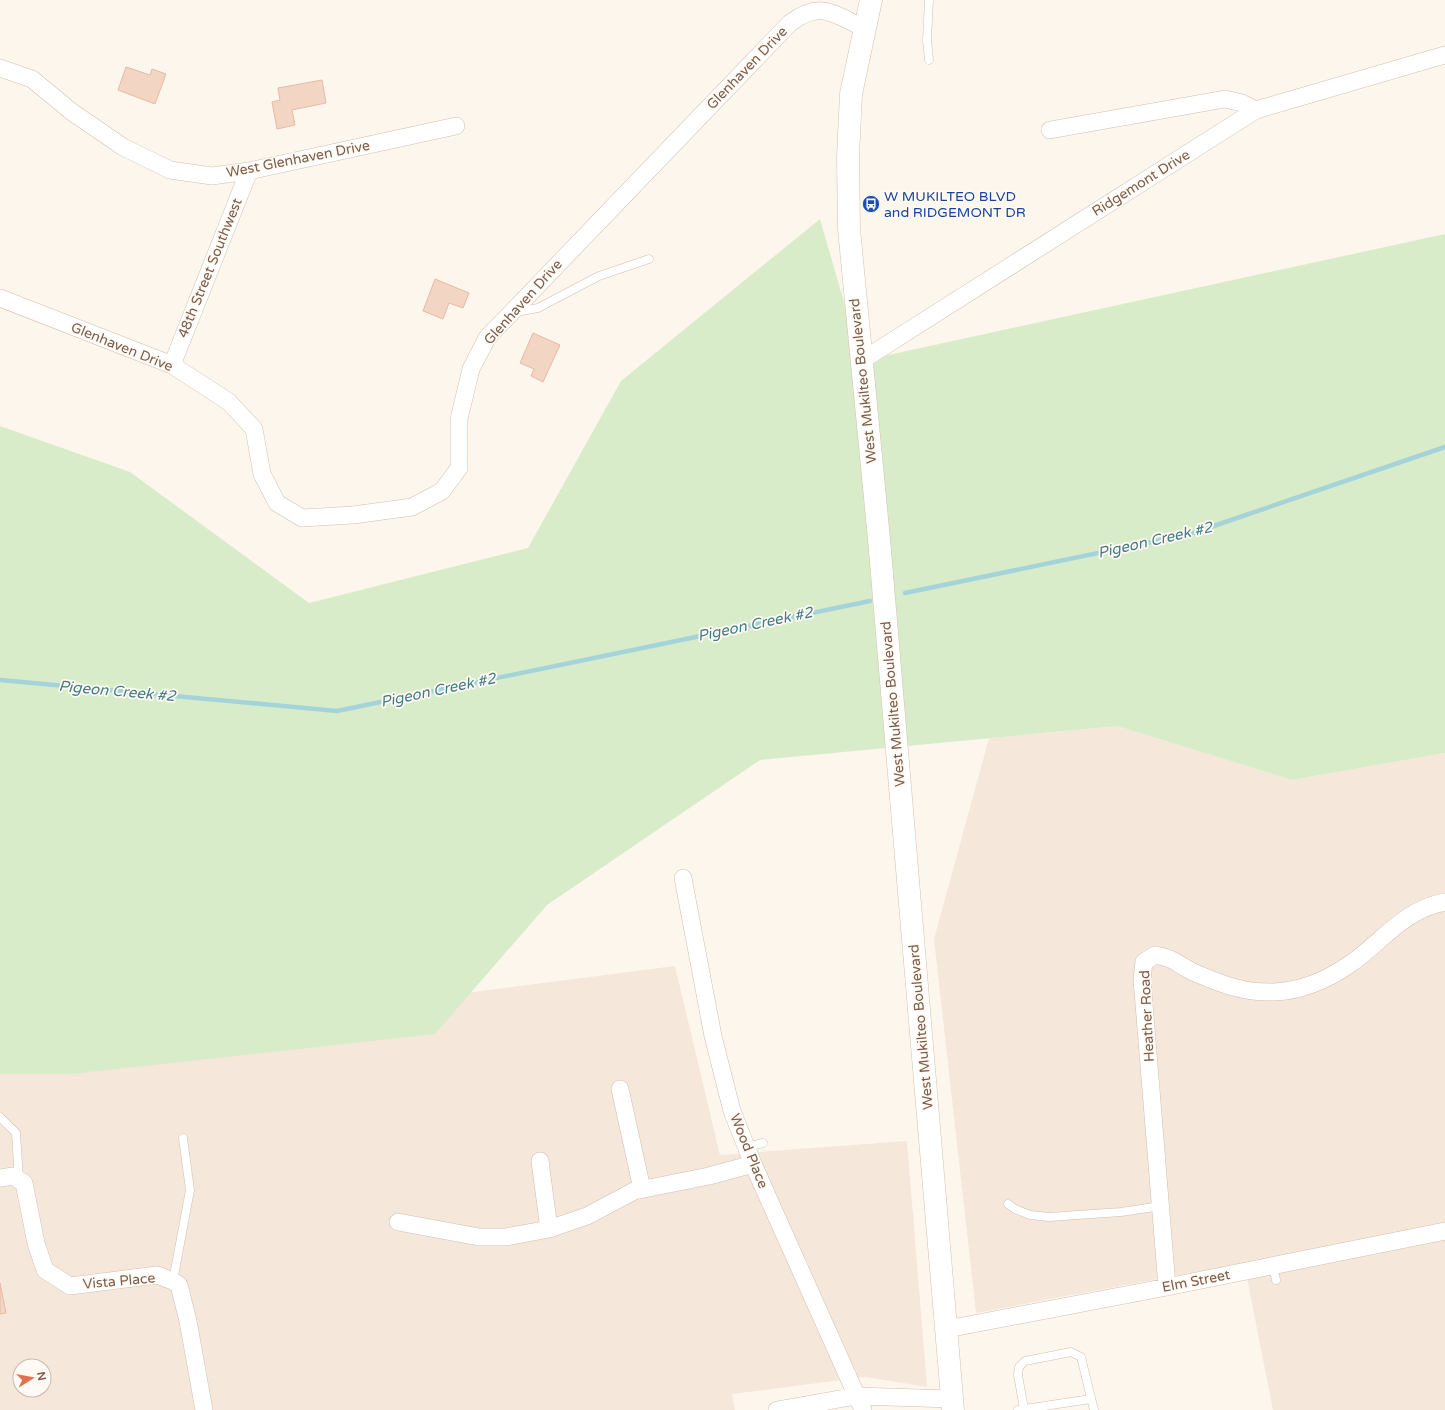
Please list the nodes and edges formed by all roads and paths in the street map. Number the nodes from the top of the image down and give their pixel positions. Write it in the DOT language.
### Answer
graph roads {
  1 [pos="872,0"];
  2 [pos="929,0"];
  3 [pos="864,28"];
  4 [pos="1445,55"];
  5 [pos="929,60"];
  6 [pos="0,68"];
  7 [pos="1256,110"];
  8 [pos="456,126"];
  9 [pos="1050,130"];
  10 [pos="249,171"];
  11 [pos="650,259"];
  12 [pos="0,298"];
  13 [pos="509,314"];
  14 [pos="861,361"];
  15 [pos="172,365"];
  16 [pos="683,878"];
  17 [pos="1445,902"];
  18 [pos="620,1089"];
  19 [pos="0,1117"];
  20 [pos="183,1138"];
  21 [pos="540,1161"];
  22 [pos="753,1164"];
  23 [pos="0,1178"];
  24 [pos="19,1180"];
  25 [pos="642,1190"];
  26 [pos="1008,1204"];
  27 [pos="1161,1206"];
  28 [pos="398,1222"];
  29 [pos="548,1228"];
  30 [pos="1445,1231"];
  31 [pos="173,1280"];
  32 [pos="1167,1287"];
  33 [pos="947,1329"];
  34 [pos="1091,1399"];
  35 [pos="859,1403"];
  36 [pos="952,1405"];
  37 [pos="1021,1409"];
  38 [pos="204,1410"];
  39 [pos="777,1410"];
  40 [pos="1094,1410"];
  1 -- 3 [label="main road, West Mukilteo Boulevard"];
  2 -- 5 [label="lane"];
  3 -- 13 [label="street, Glenhaven Drive"];
  3 -- 14 [label="main road, West Mukilteo Boulevard"];
  4 -- 7 [label="street, Ridgemont Drive"];
  6 -- 10 [label="street, West Glenhaven Drive"];
  7 -- 9 [label="street"];
  7 -- 14 [label="street, Ridgemont Drive"];
  8 -- 10 [label="street, West Glenhaven Drive"];
  10 -- 15 [label="street, 48th Street Southwest"];
  11 -- 13 [label="lane"];
  12 -- 15 [label="street, Glenhaven Drive"];
  13 -- 15 [label="street, Glenhaven Drive"];
  14 -- 33 [label="main road, West Mukilteo Boulevard"];
  16 -- 22 [label="street, Wood Place"];
  17 -- 27 [label="street, Heather Road"];
  18 -- 25 [label="street"];
  19 -- 24 [label="lane"];
  20 -- 31 [label="lane"];
  21 -- 29 [label="street"];
  22 -- 25 [label="street"];
  22 -- 35 [label="street, Wood Place"];
  23 -- 24 [label="street"];
  24 -- 31 [label="street, Vista Place"];
  25 -- 29 [label="street"];
  26 -- 27 [label="lane"];
  27 -- 32 [label="street, Heather Road"];
  28 -- 29 [label="street"];
  30 -- 32 [label="street, Elm Street"];
  31 -- 38 [label="street, Vista Place"];
  32 -- 33 [label="street, Elm Street"];
  33 -- 36 [label="main road, West Mukilteo Boulevard"];
  34 -- 37 [label="lane"];
  34 -- 37 [label="lane"];
  34 -- 40 [label="lane"];
  35 -- 36 [label="street"];
  35 -- 39 [label="street"];
}
